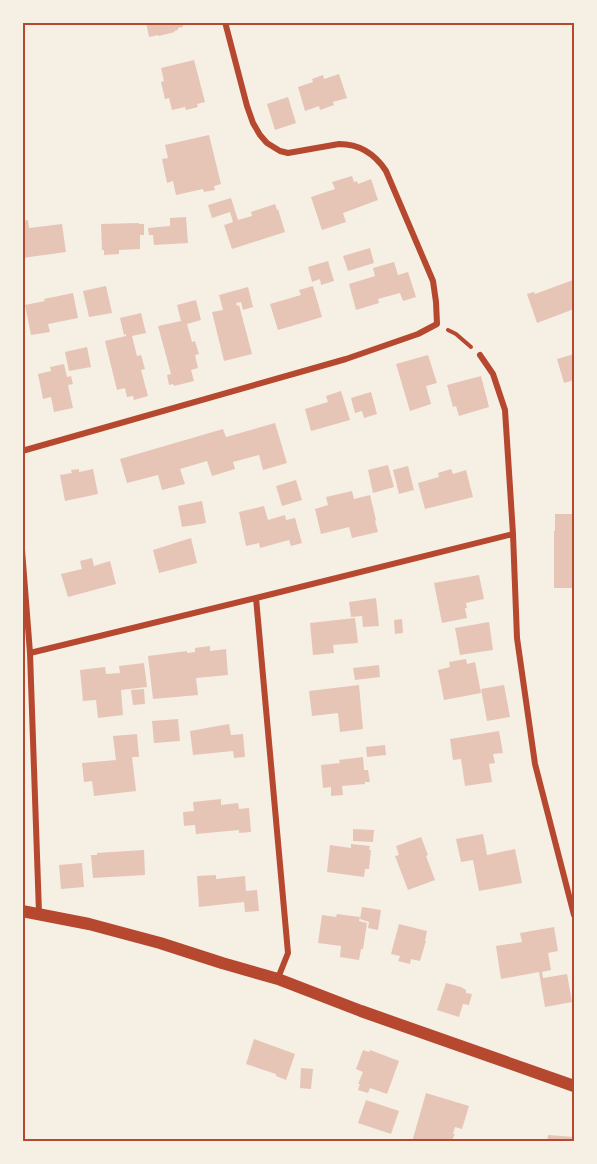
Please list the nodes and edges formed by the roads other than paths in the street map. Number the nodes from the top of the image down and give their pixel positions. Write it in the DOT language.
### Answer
graph roads {
  1 [pos="225,22"];
  2 [pos="480,355"];
  3 [pos="22,451"];
  4 [pos="513,534"];
  5 [pos="22,550"];
  6 [pos="256,598"];
  7 [pos="30,653"];
  8 [pos="22,911"];
  9 [pos="39,914"];
  10 [pos="574,915"];
  11 [pos="278,979"];
  12 [pos="574,1086"];
  1 -- 3 [label="street"];
  2 -- 4 [label="street"];
  4 -- 6 [label="street"];
  4 -- 10 [label="street"];
  5 -- 7 [label="street"];
  6 -- 7 [label="street"];
  6 -- 11 [label="street"];
  7 -- 9 [label="street"];
  8 -- 9 [label="main road"];
  9 -- 11 [label="main road"];
  11 -- 12 [label="main road"];
}
